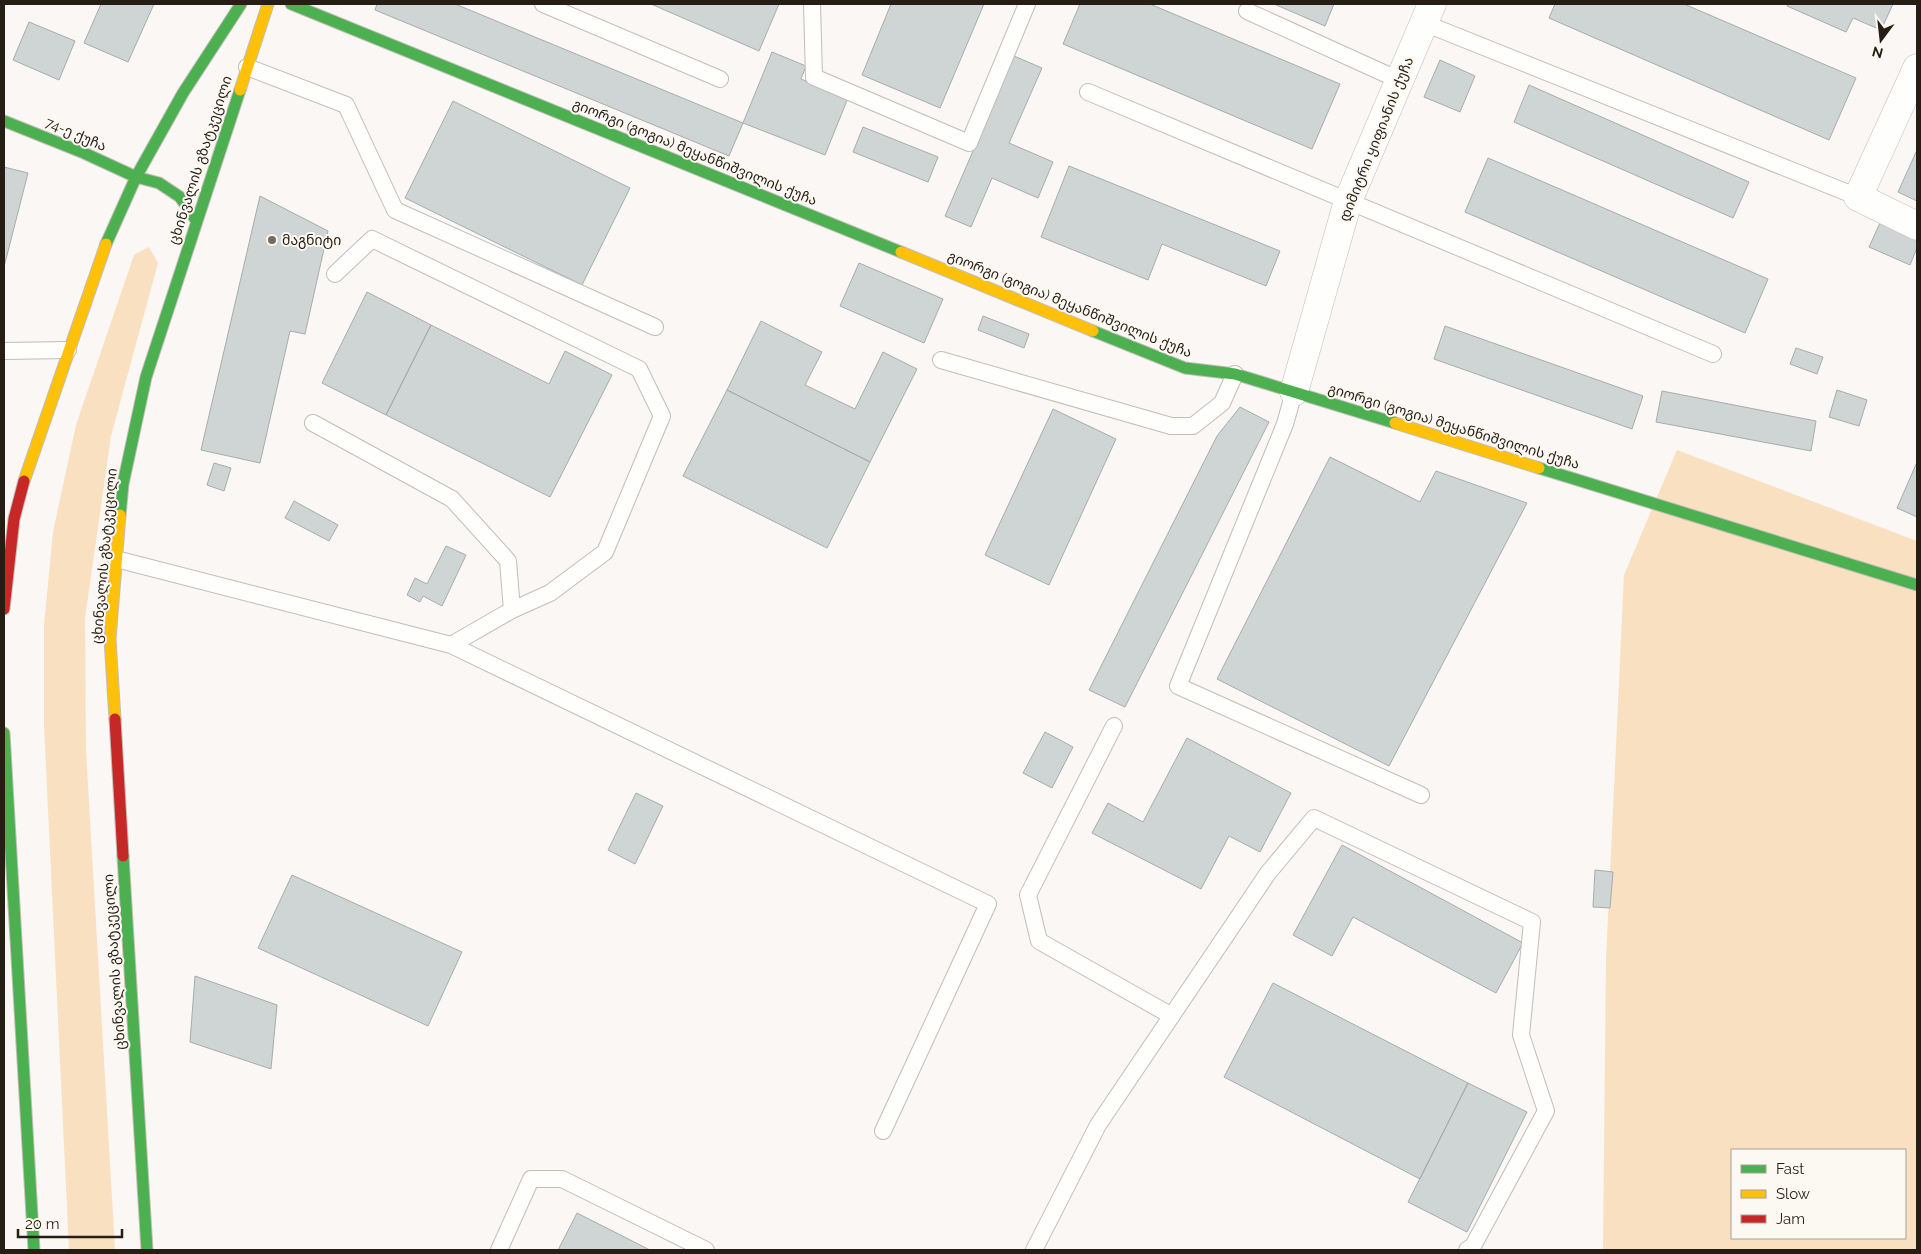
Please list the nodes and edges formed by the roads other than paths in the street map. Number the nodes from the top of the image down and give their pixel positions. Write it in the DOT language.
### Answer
graph roads {
  1 [pos="241,4"];
  2 [pos="268,4"];
  3 [pos="291,4"];
  4 [pos="543,4"];
  5 [pos="812,4"];
  6 [pos="1027,4"];
  7 [pos="1247,11"];
  8 [pos="1428,13"];
  9 [pos="247,67"];
  10 [pos="1917,68"];
  11 [pos="720,79"];
  12 [pos="1399,80"];
  13 [pos="1088,92"];
  14 [pos="4,121"];
  15 [pos="136,178"];
  16 [pos="1858,197"];
  17 [pos="1348,201"];
  18 [pos="196,220"];
  19 [pos="1917,226"];
  20 [pos="335,274"];
  21 [pos="655,327"];
  22 [pos="68,350"];
  23 [pos="4,351"];
  24 [pos="1712,354"];
  25 [pos="941,360"];
  26 [pos="1235,374"];
  27 [pos="1294,392"];
  28 [pos="313,423"];
  29 [pos="9,513"];
  30 [pos="116,559"];
  31 [pos="1917,585"];
  32 [pos="4,609"];
  33 [pos="512,610"];
  34 [pos="451,645"];
  35 [pos="1114,726"];
  36 [pos="4,732"];
  37 [pos="1421,795"];
  38 [pos="11,993"];
  39 [pos="1172,1016"];
  40 [pos="883,1131"];
  41 [pos="34,1250"];
  42 [pos="147,1250"];
  43 [pos="499,1250"];
  44 [pos="706,1250"];
  45 [pos="1034,1250"];
  46 [pos="1467,1250"];
  1 -- 15 [label="main road, ცხინვალის გზატკეცილი"];
  2 -- 9 [label="main road, ცხინვალის გზატკეცილი"];
  3 -- 26 [label="main road, გიორგი (გოგია) მეყანწიშვილის ქუჩა"];
  4 -- 11 [label="lane"];
  5 -- 6 [label="lane"];
  7 -- 12 [label="lane"];
  8 -- 12 [label="street, დიმიტრი ყიფიანის ქუჩა"];
  8 -- 16 [label="lane"];
  9 -- 18 [label="main road, ცხინვალის გზატკეცილი"];
  9 -- 21 [label="lane"];
  10 -- 16 [label="street"];
  12 -- 17 [label="street, დიმიტრი ყიფიანის ქუჩა"];
  13 -- 17 [label="lane"];
  14 -- 15 [label="main road, 74-ე ქუჩა"];
  15 -- 18 [label="main road, 74-ე ქუჩა"];
  15 -- 22 [label="main road, ცხინვალის გზატკეცილი"];
  16 -- 19 [label="street"];
  17 -- 24 [label="lane"];
  17 -- 27 [label="street, დიმიტრი ყიფიანის ქუჩა"];
  18 -- 30 [label="main road, ცხინვალის გზატკეცილი"];
  20 -- 33 [label="lane"];
  22 -- 23 [label="lane"];
  22 -- 29 [label="main road, ცხინვალის გზატკეცილი"];
  25 -- 26 [label="lane"];
  26 -- 27 [label="main road, გიორგი (გოგია) მეყანწიშვილის ქუჩა"];
  27 -- 31 [label="main road, გიორგი (გოგია) მეყანწიშვილის ქუჩა"];
  27 -- 37 [label="lane"];
  28 -- 33 [label="lane"];
  29 -- 32 [label="main road, ცხინვალის გზატკეცილი"];
  30 -- 34 [label="lane"];
  30 -- 42 [label="main road, ცხინვალის გზატკეცილი"];
  33 -- 34 [label="lane"];
  34 -- 40 [label="lane"];
  35 -- 39 [label="lane"];
  36 -- 38 [label="main road"];
  38 -- 41 [label="main road"];
  39 -- 45 [label="lane"];
  39 -- 46 [label="lane"];
  43 -- 44 [label="lane"];
}
